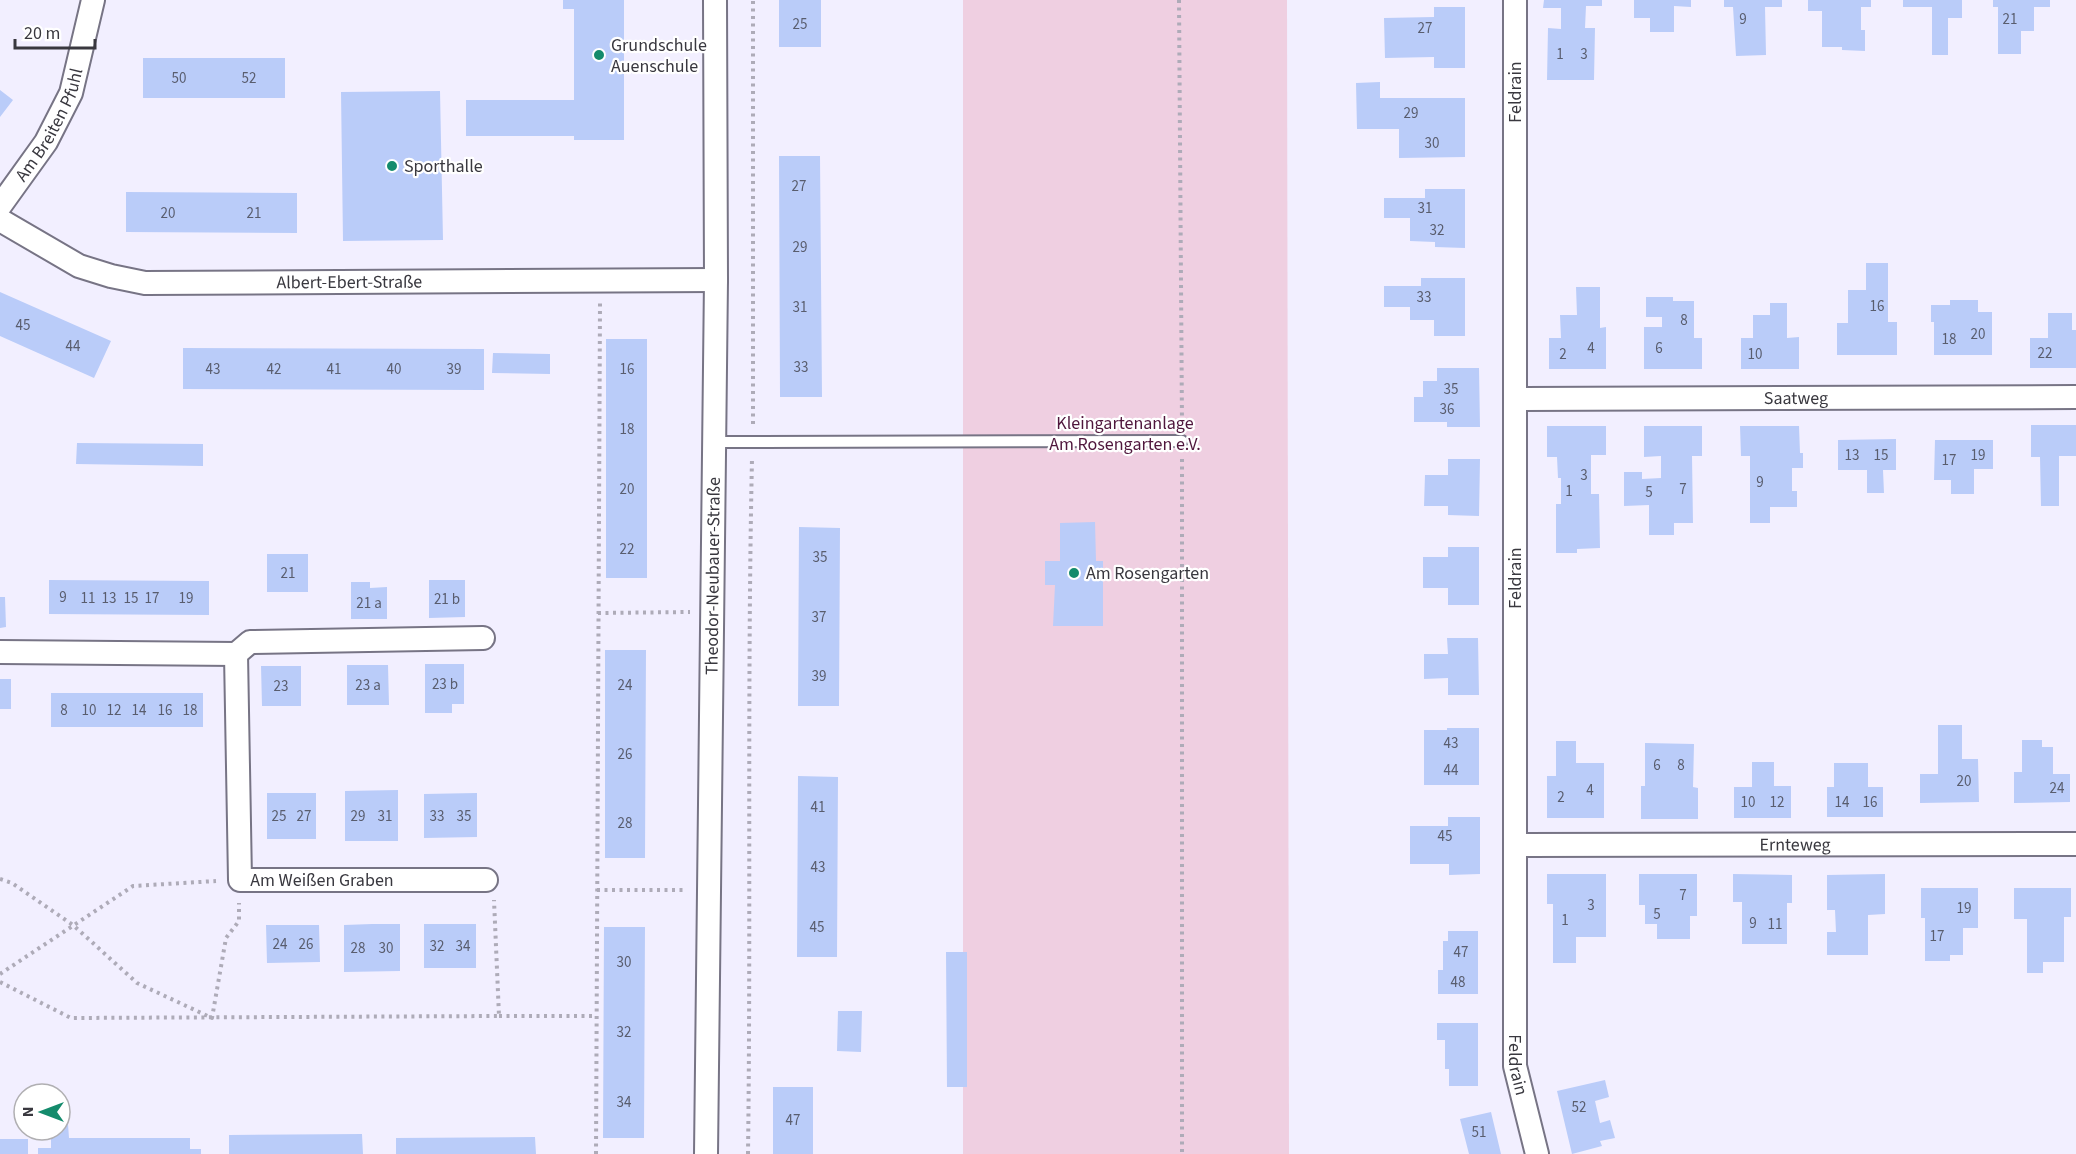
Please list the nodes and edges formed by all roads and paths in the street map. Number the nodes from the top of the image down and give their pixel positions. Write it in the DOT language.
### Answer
graph roads {
  1 [pos="93,0"];
  2 [pos="715,0"];
  3 [pos="753,0"];
  4 [pos="1179,0"];
  5 [pos="1515,0"];
  6 [pos="0,206"];
  7 [pos="0,220"];
  8 [pos="600,280"];
  9 [pos="716,280"];
  10 [pos="2076,397"];
  11 [pos="1516,399"];
  12 [pos="753,441"];
  13 [pos="1182,441"];
  14 [pos="714,442"];
  15 [pos="712,612"];
  16 [pos="598,613"];
  17 [pos="749,616"];
  18 [pos="483,638"];
  19 [pos="0,652"];
  20 [pos="236,654"];
  21 [pos="2076,844"];
  22 [pos="1515,845"];
  23 [pos="0,879"];
  24 [pos="240,880"];
  25 [pos="486,880"];
  26 [pos="684,890"];
  27 [pos="597,891"];
  28 [pos="73,926"];
  29 [pos="0,974"];
  30 [pos="0,982"];
  31 [pos="498,1016"];
  32 [pos="596,1016"];
  33 [pos="212,1018"];
  34 [pos="596,1154"];
  35 [pos="706,1154"];
  36 [pos="748,1154"];
  37 [pos="1182,1154"];
  38 [pos="1537,1154"];
  1 -- 6 [label="street, Am Breiten Pfuhl"];
  2 -- 9 [label="street, Theodor-Neubauer-Straße"];
  3 -- 12 [label="path"];
  4 -- 13 [label="path"];
  5 -- 11 [label="street, Feldrain"];
  7 -- 8 [label="street, Albert-Ebert-Straße"];
  8 -- 9 [label="street, Albert-Ebert-Straße"];
  8 -- 16 [label="path"];
  9 -- 14 [label="street, Theodor-Neubauer-Straße"];
  10 -- 11 [label="street, Saatweg"];
  11 -- 22 [label="street, Feldrain"];
  12 -- 13 [label="lane"];
  12 -- 14 [label="lane"];
  12 -- 17 [label="path"];
  13 -- 37 [label="path"];
  14 -- 15 [label="street, Theodor-Neubauer-Straße"];
  15 -- 16 [label="path"];
  15 -- 17 [label="path"];
  15 -- 35 [label="street, Theodor-Neubauer-Straße"];
  16 -- 27 [label="path"];
  17 -- 36 [label="path"];
  18 -- 20 [label="street"];
  19 -- 20 [label="street"];
  20 -- 24 [label="street, Am Weißen Graben"];
  21 -- 22 [label="street, Ernteweg"];
  22 -- 38 [label="street, Feldrain"];
  23 -- 28 [label="path"];
  24 -- 25 [label="street, Am Weißen Graben"];
  24 -- 28 [label="path"];
  24 -- 33 [label="path"];
  25 -- 31 [label="path"];
  26 -- 27 [label="path"];
  27 -- 32 [label="path"];
  28 -- 29 [label="path"];
  28 -- 33 [label="path"];
  30 -- 33 [label="path"];
  31 -- 32 [label="path"];
  31 -- 33 [label="path"];
  32 -- 34 [label="path"];
}
